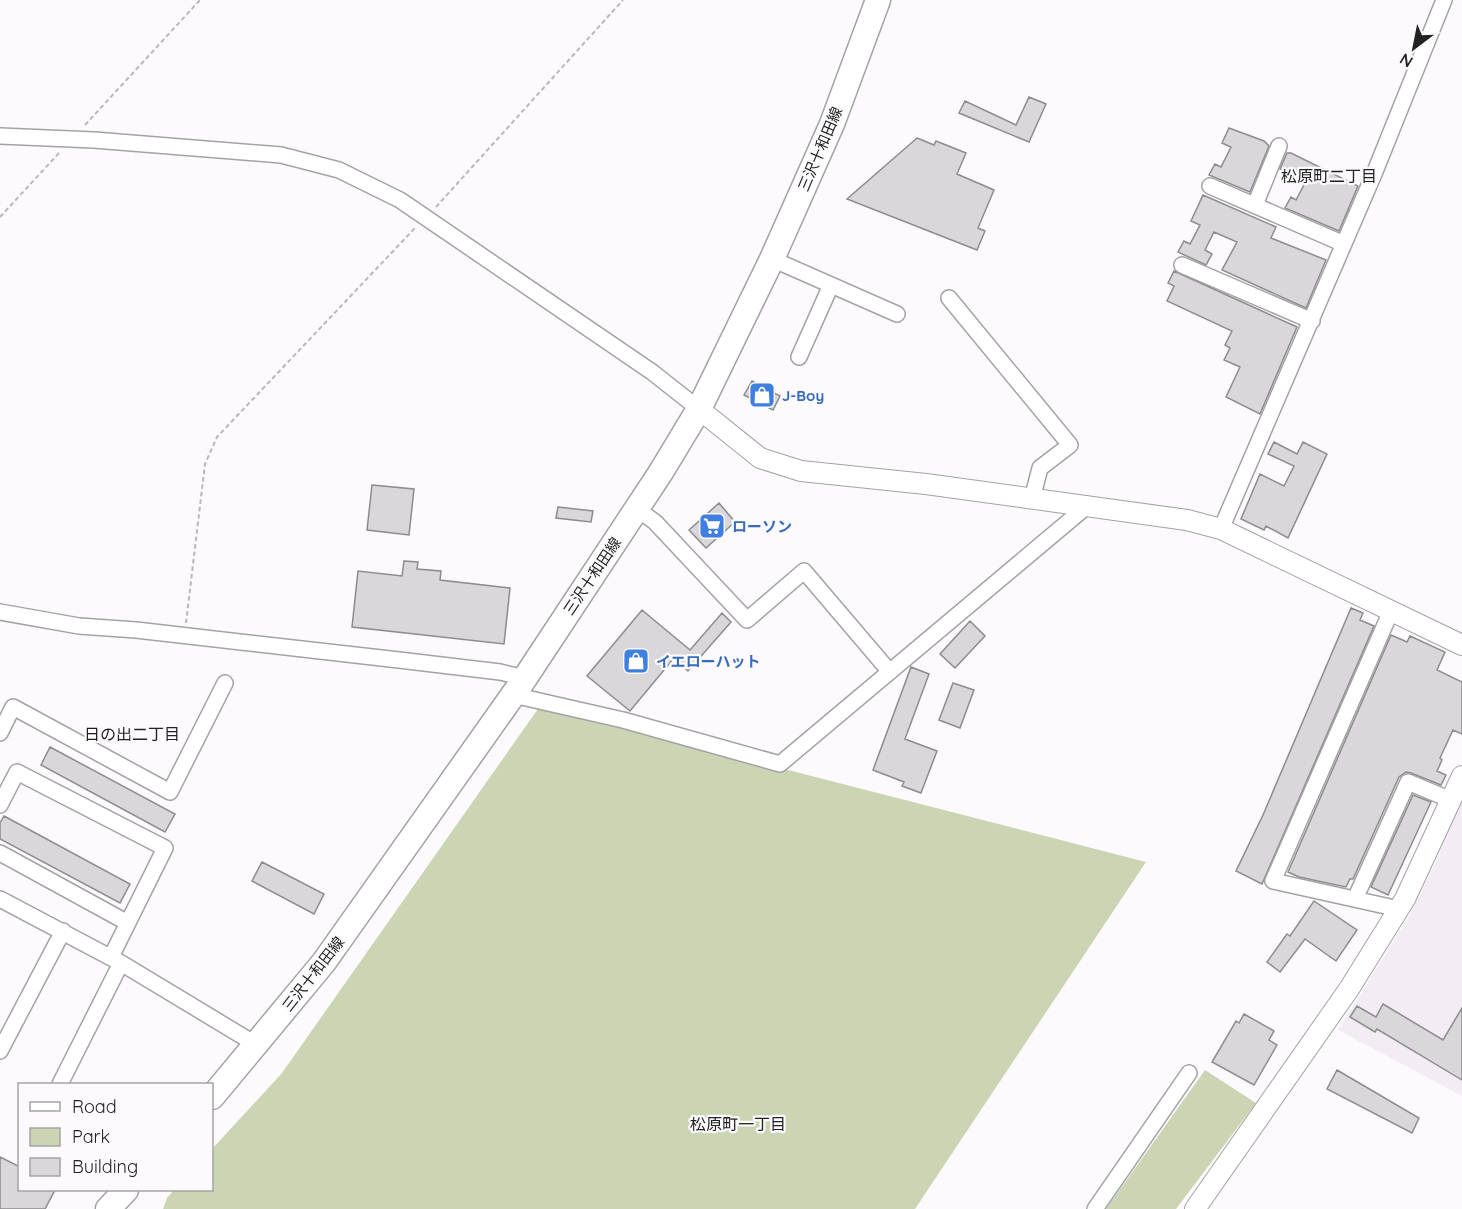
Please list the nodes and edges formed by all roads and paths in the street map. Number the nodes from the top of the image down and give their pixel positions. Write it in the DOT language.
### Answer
graph roads {
  1 [pos="200,0"];
  2 [pos="623,0"];
  3 [pos="878,0"];
  4 [pos="1444,0"];
  5 [pos="0,136"];
  6 [pos="72,140"];
  7 [pos="1280,146"];
  8 [pos="1210,186"];
  9 [pos="1255,205"];
  10 [pos="0,218"];
  11 [pos="426,218"];
  12 [pos="1344,244"];
  13 [pos="772,259"];
  14 [pos="1182,265"];
  15 [pos="831,285"];
  16 [pos="949,298"];
  17 [pos="897,314"];
  18 [pos="1312,321"];
  19 [pos="799,357"];
  20 [pos="699,409"];
  21 [pos="1032,499"];
  22 [pos="1087,506"];
  23 [pos="636,509"];
  24 [pos="1221,529"];
  25 [pos="1391,611"];
  26 [pos="0,612"];
  27 [pos="185,636"];
  28 [pos="1462,645"];
  29 [pos="890,672"];
  30 [pos="225,683"];
  31 [pos="519,687"];
  32 [pos="0,733"];
  33 [pos="1462,777"];
  34 [pos="1451,800"];
  35 [pos="0,805"];
  36 [pos="0,853"];
  37 [pos="0,898"];
  38 [pos="1355,899"];
  39 [pos="1399,909"];
  40 [pos="128,923"];
  41 [pos="63,931"];
  42 [pos="116,960"];
  43 [pos="257,1045"];
  44 [pos="0,1052"];
  45 [pos="1189,1073"];
  46 [pos="60,1083"];
  47 [pos="213,1096"];
  48 [pos="125,1191"];
  49 [pos="108,1209"];
  50 [pos="1095,1209"];
  51 [pos="1196,1209"];
  1 -- 6 [label="path"];
  2 -- 11 [label="path"];
  3 -- 13 [label="main road, 三沢十和田線"];
  4 -- 12 [label="street"];
  5 -- 6 [label="street"];
  6 -- 10 [label="path"];
  6 -- 11 [label="street"];
  7 -- 9 [label="street"];
  8 -- 9 [label="street"];
  9 -- 12 [label="street"];
  11 -- 20 [label="street"];
  11 -- 27 [label="path"];
  12 -- 18 [label="street"];
  13 -- 15 [label="street"];
  13 -- 20 [label="main road, 三沢十和田線"];
  14 -- 18 [label="street"];
  15 -- 17 [label="street"];
  15 -- 19 [label="street"];
  16 -- 21 [label="street"];
  18 -- 24 [label="street"];
  20 -- 21 [label="street"];
  20 -- 23 [label="main road, 三沢十和田線"];
  21 -- 22 [label="street"];
  22 -- 24 [label="street"];
  22 -- 29 [label="street"];
  23 -- 29 [label="street"];
  23 -- 31 [label="main road, 三沢十和田線"];
  24 -- 25 [label="street"];
  25 -- 28 [label="street"];
  25 -- 38 [label="street"];
  26 -- 27 [label="street"];
  27 -- 31 [label="street"];
  29 -- 31 [label="street"];
  30 -- 32 [label="street"];
  31 -- 43 [label="main road, 三沢十和田線"];
  33 -- 34 [label="street"];
  34 -- 38 [label="street"];
  34 -- 39 [label="street"];
  35 -- 40 [label="street"];
  36 -- 40 [label="street"];
  37 -- 41 [label="street"];
  38 -- 39 [label="street"];
  39 -- 51 [label="street"];
  40 -- 42 [label="street"];
  41 -- 42 [label="street"];
  41 -- 44 [label="street"];
  42 -- 43 [label="street"];
  42 -- 46 [label="street"];
  43 -- 47 [label="main road, 三沢十和田線"];
  45 -- 50 [label="street"];
  48 -- 49 [label="main road"];
}
